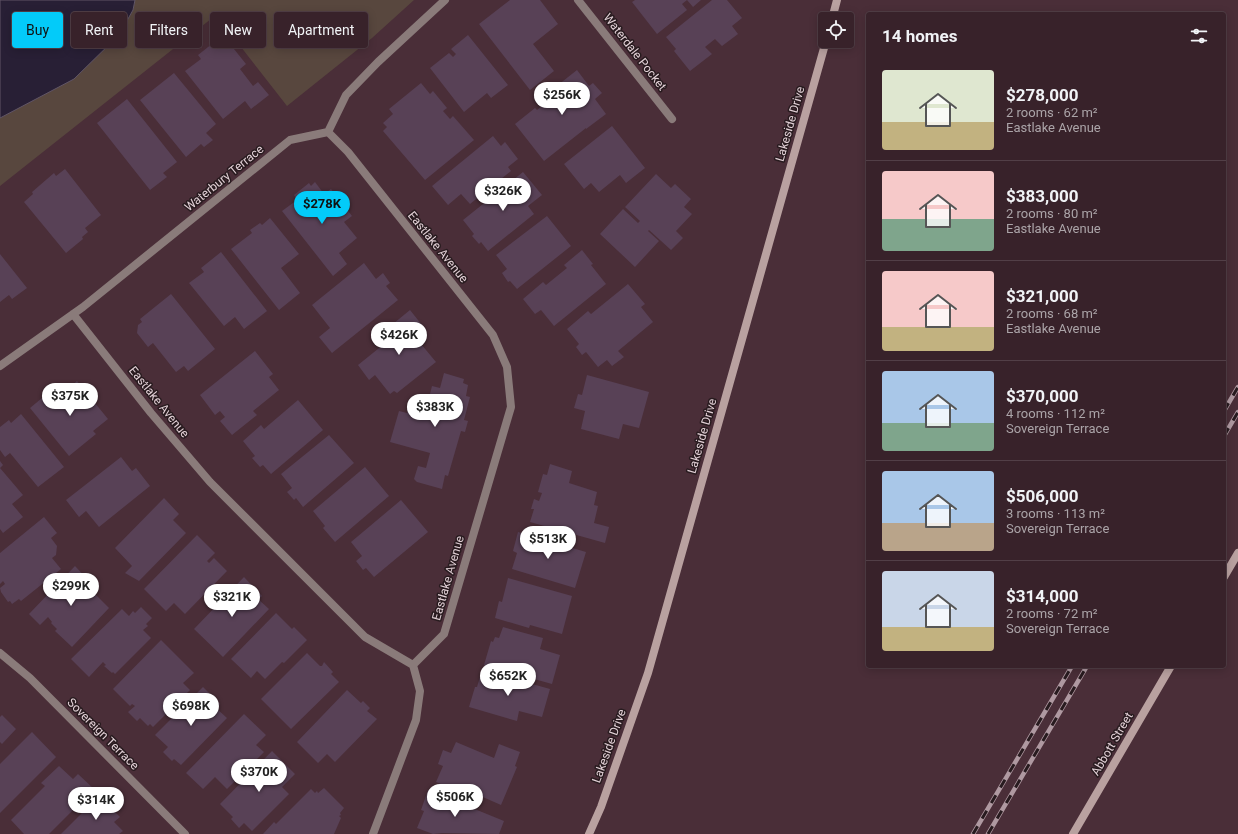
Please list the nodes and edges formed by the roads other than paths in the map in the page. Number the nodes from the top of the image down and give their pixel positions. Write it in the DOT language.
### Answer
graph roads {
  1 [pos="445,0"];
  2 [pos="578,0"];
  3 [pos="837,0"];
  4 [pos="834,12"];
  5 [pos="824,48"];
  6 [pos="672,119"];
  7 [pos="328,132"];
  8 [pos="73,314"];
  9 [pos="0,366"];
  10 [pos="1238,553"];
  11 [pos="1226,574"];
  12 [pos="0,653"];
  13 [pos="413,665"];
  14 [pos="1170,668"];
  15 [pos="185,834"];
  16 [pos="373,834"];
  17 [pos="589,834"];
  18 [pos="1073,834"];
  1 -- 7 [label="street"];
  2 -- 6 [label="street, Waterdale Pocket"];
  3 -- 4 [label="street"];
  5 -- 17 [label="street, Lakeside Drive"];
  7 -- 8 [label="street, Waterbury Terrace"];
  7 -- 13 [label="street, Eastlake Avenue"];
  8 -- 9 [label="street, Waterbury Terrace"];
  8 -- 13 [label="street, Eastlake Avenue"];
  10 -- 11 [label="street"];
  12 -- 15 [label="street, Sovereign Terrace"];
  13 -- 16 [label="street"];
  14 -- 18 [label="street, Abbott Street"];
}
